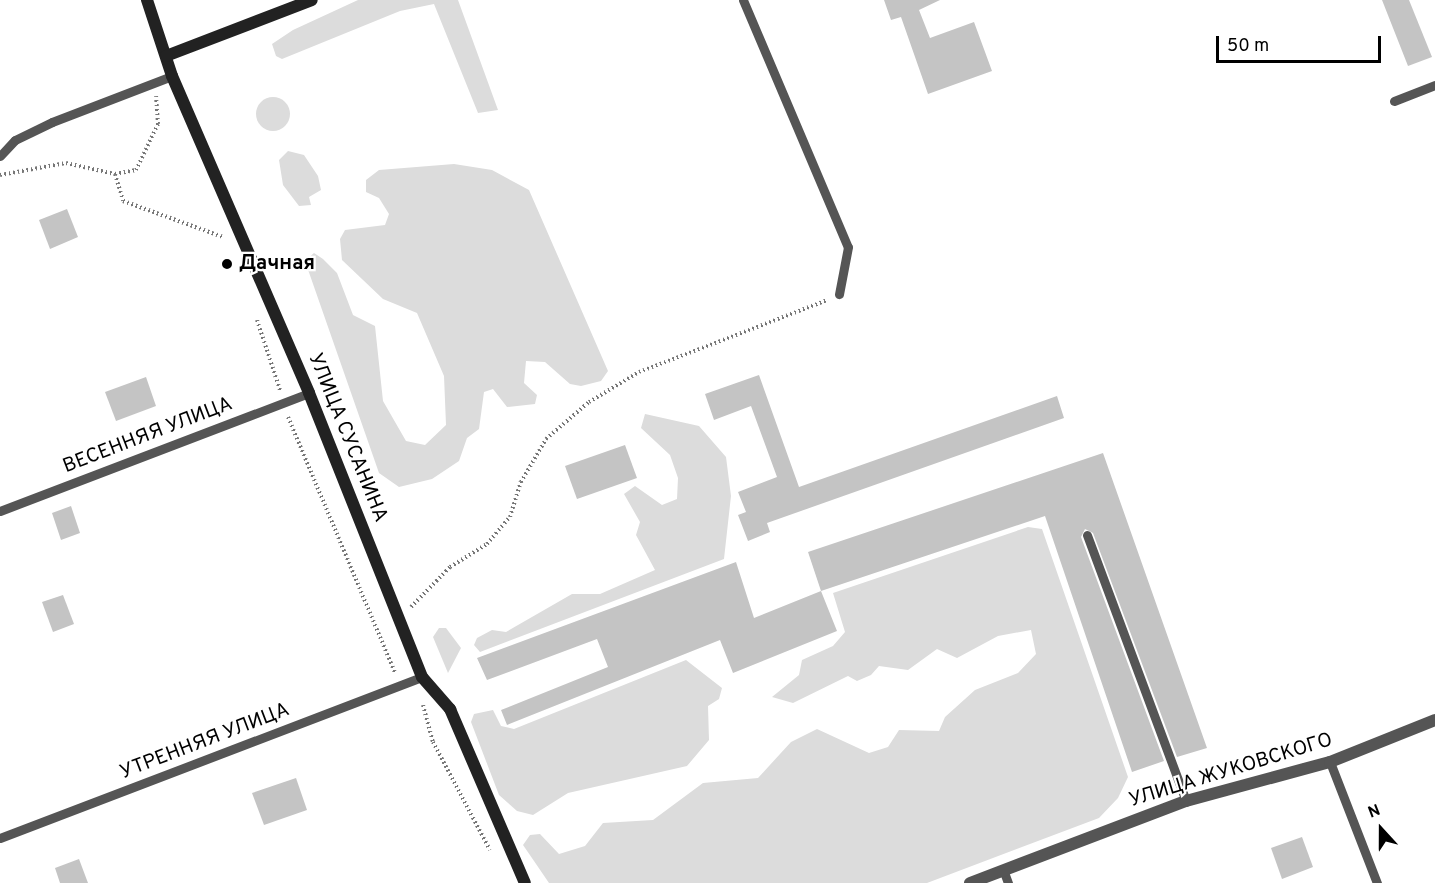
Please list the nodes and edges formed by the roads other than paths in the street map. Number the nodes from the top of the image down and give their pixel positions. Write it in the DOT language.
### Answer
graph roads {
  1 [pos="147,0"];
  2 [pos="312,0"];
  3 [pos="743,0"];
  4 [pos="166,56"];
  5 [pos="172,76"];
  6 [pos="1435,85"];
  7 [pos="1394,101"];
  8 [pos="0,156"];
  9 [pos="839,294"];
  10 [pos="309,393"];
  11 [pos="0,511"];
  12 [pos="1087,535"];
  13 [pos="422,677"];
  14 [pos="1435,720"];
  15 [pos="1330,762"];
  16 [pos="1186,801"];
  17 [pos="0,838"];
  18 [pos="1006,877"];
  19 [pos="525,883"];
  20 [pos="970,883"];
  21 [pos="1377,883"];
  1 -- 4 [label="street, УЛИЦА СУСАНИНА"];
  2 -- 4 [label="street"];
  3 -- 9 [label="lane"];
  4 -- 5 [label="street, УЛИЦА СУСАНИНА"];
  5 -- 8 [label="lane"];
  5 -- 10 [label="street, УЛИЦА СУСАНИНА"];
  6 -- 7 [label="lane"];
  10 -- 11 [label="lane, ВЕСЕННЯЯ УЛИЦА"];
  10 -- 13 [label="street, УЛИЦА СУСАНИНА"];
  12 -- 16 [label="lane"];
  13 -- 17 [label="lane, УТРЕННЯЯ УЛИЦА"];
  13 -- 19 [label="street, УЛИЦА СУСАНИНА"];
  14 -- 15 [label="street, УЛИЦА ЖУКОВСКОГО"];
  15 -- 16 [label="street, УЛИЦА ЖУКОВСКОГО"];
  15 -- 21 [label="lane"];
  16 -- 18 [label="street, УЛИЦА ЖУКОВСКОГО"];
  18 -- 20 [label="street, УЛИЦА ЖУКОВСКОГО"];
}
